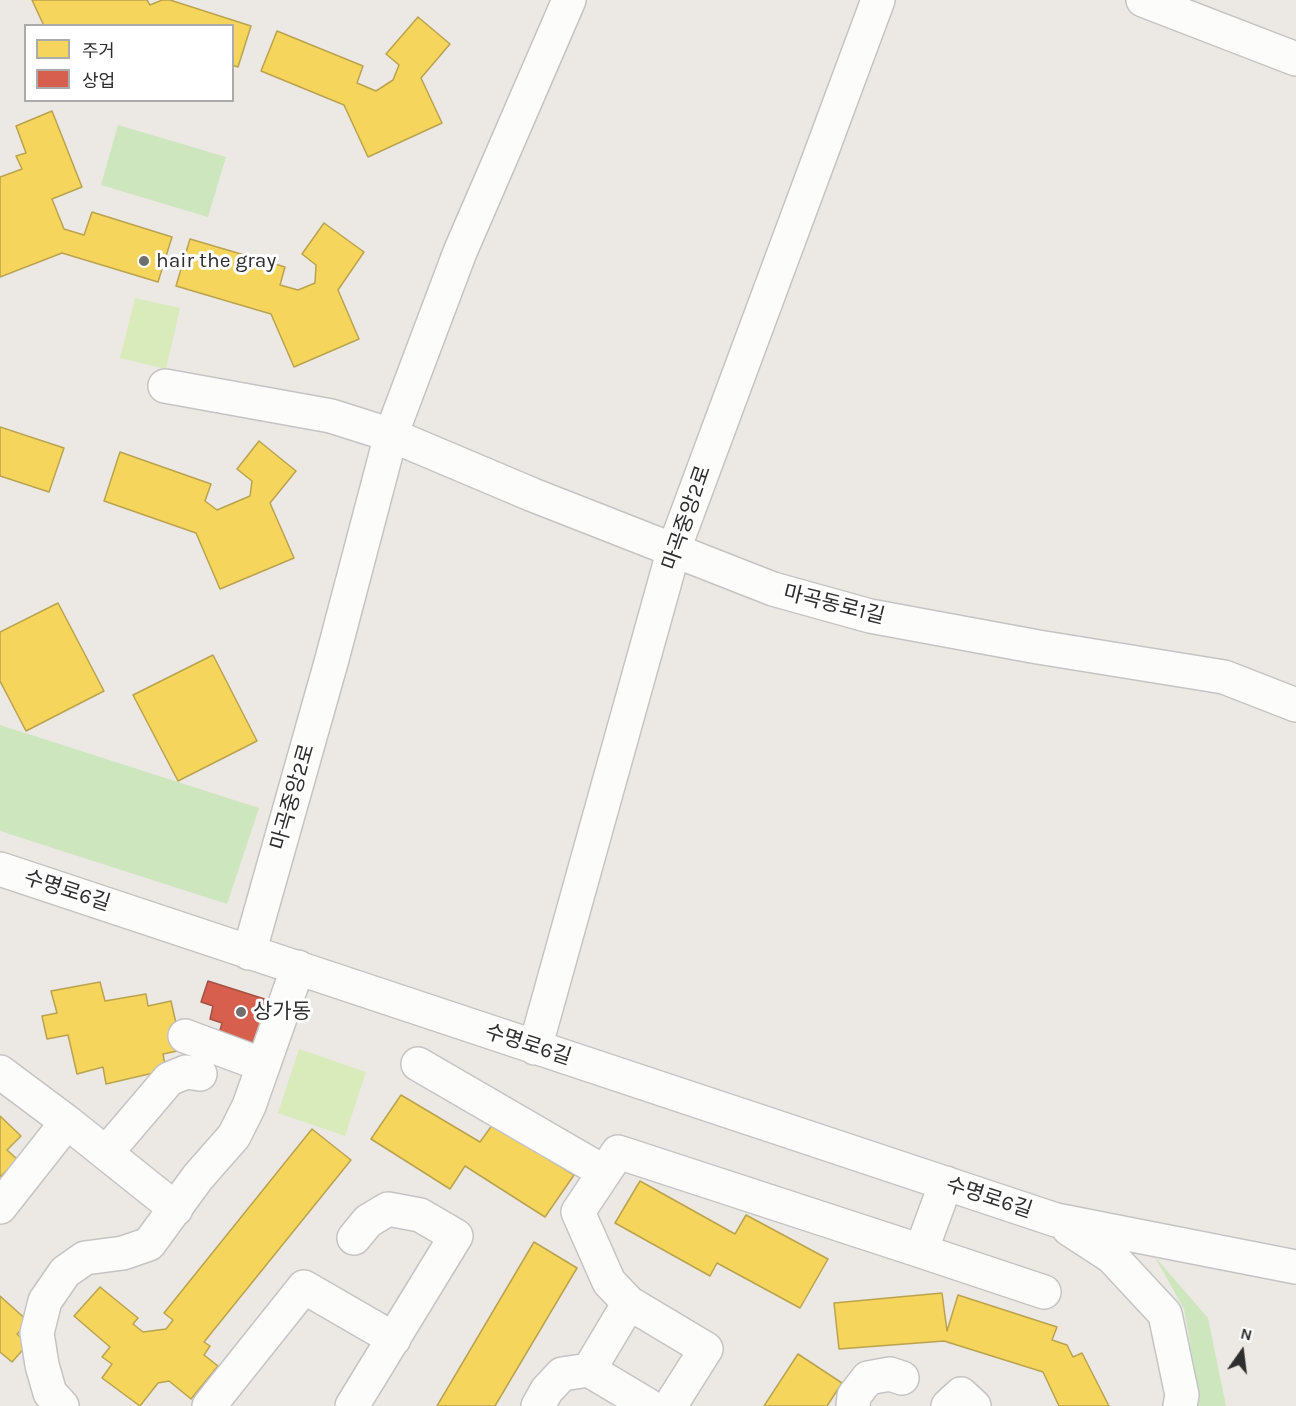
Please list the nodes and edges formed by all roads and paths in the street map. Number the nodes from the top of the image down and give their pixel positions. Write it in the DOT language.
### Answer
graph roads {
  1 [pos="569,0"];
  2 [pos="878,0"];
  3 [pos="1143,0"];
  4 [pos="1296,59"];
  5 [pos="165,386"];
  6 [pos="391,435"];
  7 [pos="674,549"];
  8 [pos="1296,705"];
  9 [pos="0,869"];
  10 [pos="249,952"];
  11 [pos="298,967"];
  12 [pos="185,1036"];
  13 [pos="536,1048"];
  14 [pos="418,1064"];
  15 [pos="263,1065"];
  16 [pos="0,1072"];
  17 [pos="200,1074"];
  18 [pos="68,1122"];
  19 [pos="106,1153"];
  20 [pos="604,1172"];
  21 [pos="946,1183"];
  22 [pos="0,1208"];
  23 [pos="176,1209"];
  24 [pos="1056,1220"];
  25 [pos="354,1238"];
  26 [pos="921,1251"];
  27 [pos="1296,1267"];
  28 [pos="1044,1292"];
  29 [pos="629,1302"];
  30 [pos="394,1339"];
  31 [pos="589,1370"];
  32 [pos="902,1377"];
  33 [pos="63,1406"];
  34 [pos="209,1406"];
  35 [pos="352,1406"];
  36 [pos="538,1406"];
  37 [pos="649,1406"];
  38 [pos="670,1406"];
  39 [pos="853,1406"];
  40 [pos="948,1406"];
  41 [pos="974,1406"];
  42 [pos="1180,1406"];
  1 -- 6 [label="street, 마곡중앙2로"];
  2 -- 7 [label="street, 마곡중앙2로"];
  3 -- 4 [label="street"];
  5 -- 6 [label="street, 마곡동로1길"];
  6 -- 7 [label="street, 마곡동로1길"];
  6 -- 10 [label="street, 마곡중앙2로"];
  7 -- 8 [label="street, 마곡동로1길"];
  7 -- 13 [label="street, 마곡중앙2로"];
  9 -- 10 [label="street, 수명로6길"];
  10 -- 11 [label="street, 수명로6길"];
  11 -- 13 [label="street, 수명로6길"];
  11 -- 15 [label="street"];
  12 -- 15 [label="street"];
  13 -- 21 [label="street, 수명로6길"];
  14 -- 20 [label="street"];
  15 -- 23 [label="street"];
  16 -- 18 [label="street"];
  17 -- 19 [label="street"];
  18 -- 19 [label="street"];
  18 -- 22 [label="street"];
  19 -- 23 [label="street"];
  20 -- 26 [label="street"];
  20 -- 29 [label="street"];
  21 -- 24 [label="street, 수명로6길"];
  21 -- 26 [label="street"];
  23 -- 33 [label="street"];
  24 -- 27 [label="street"];
  24 -- 42 [label="street"];
  25 -- 30 [label="street"];
  26 -- 28 [label="street"];
  29 -- 31 [label="street"];
  29 -- 38 [label="street"];
  30 -- 34 [label="street"];
  30 -- 35 [label="street"];
  31 -- 36 [label="street"];
  31 -- 37 [label="street"];
  32 -- 39 [label="street"];
  40 -- 41 [label="street"];
}
